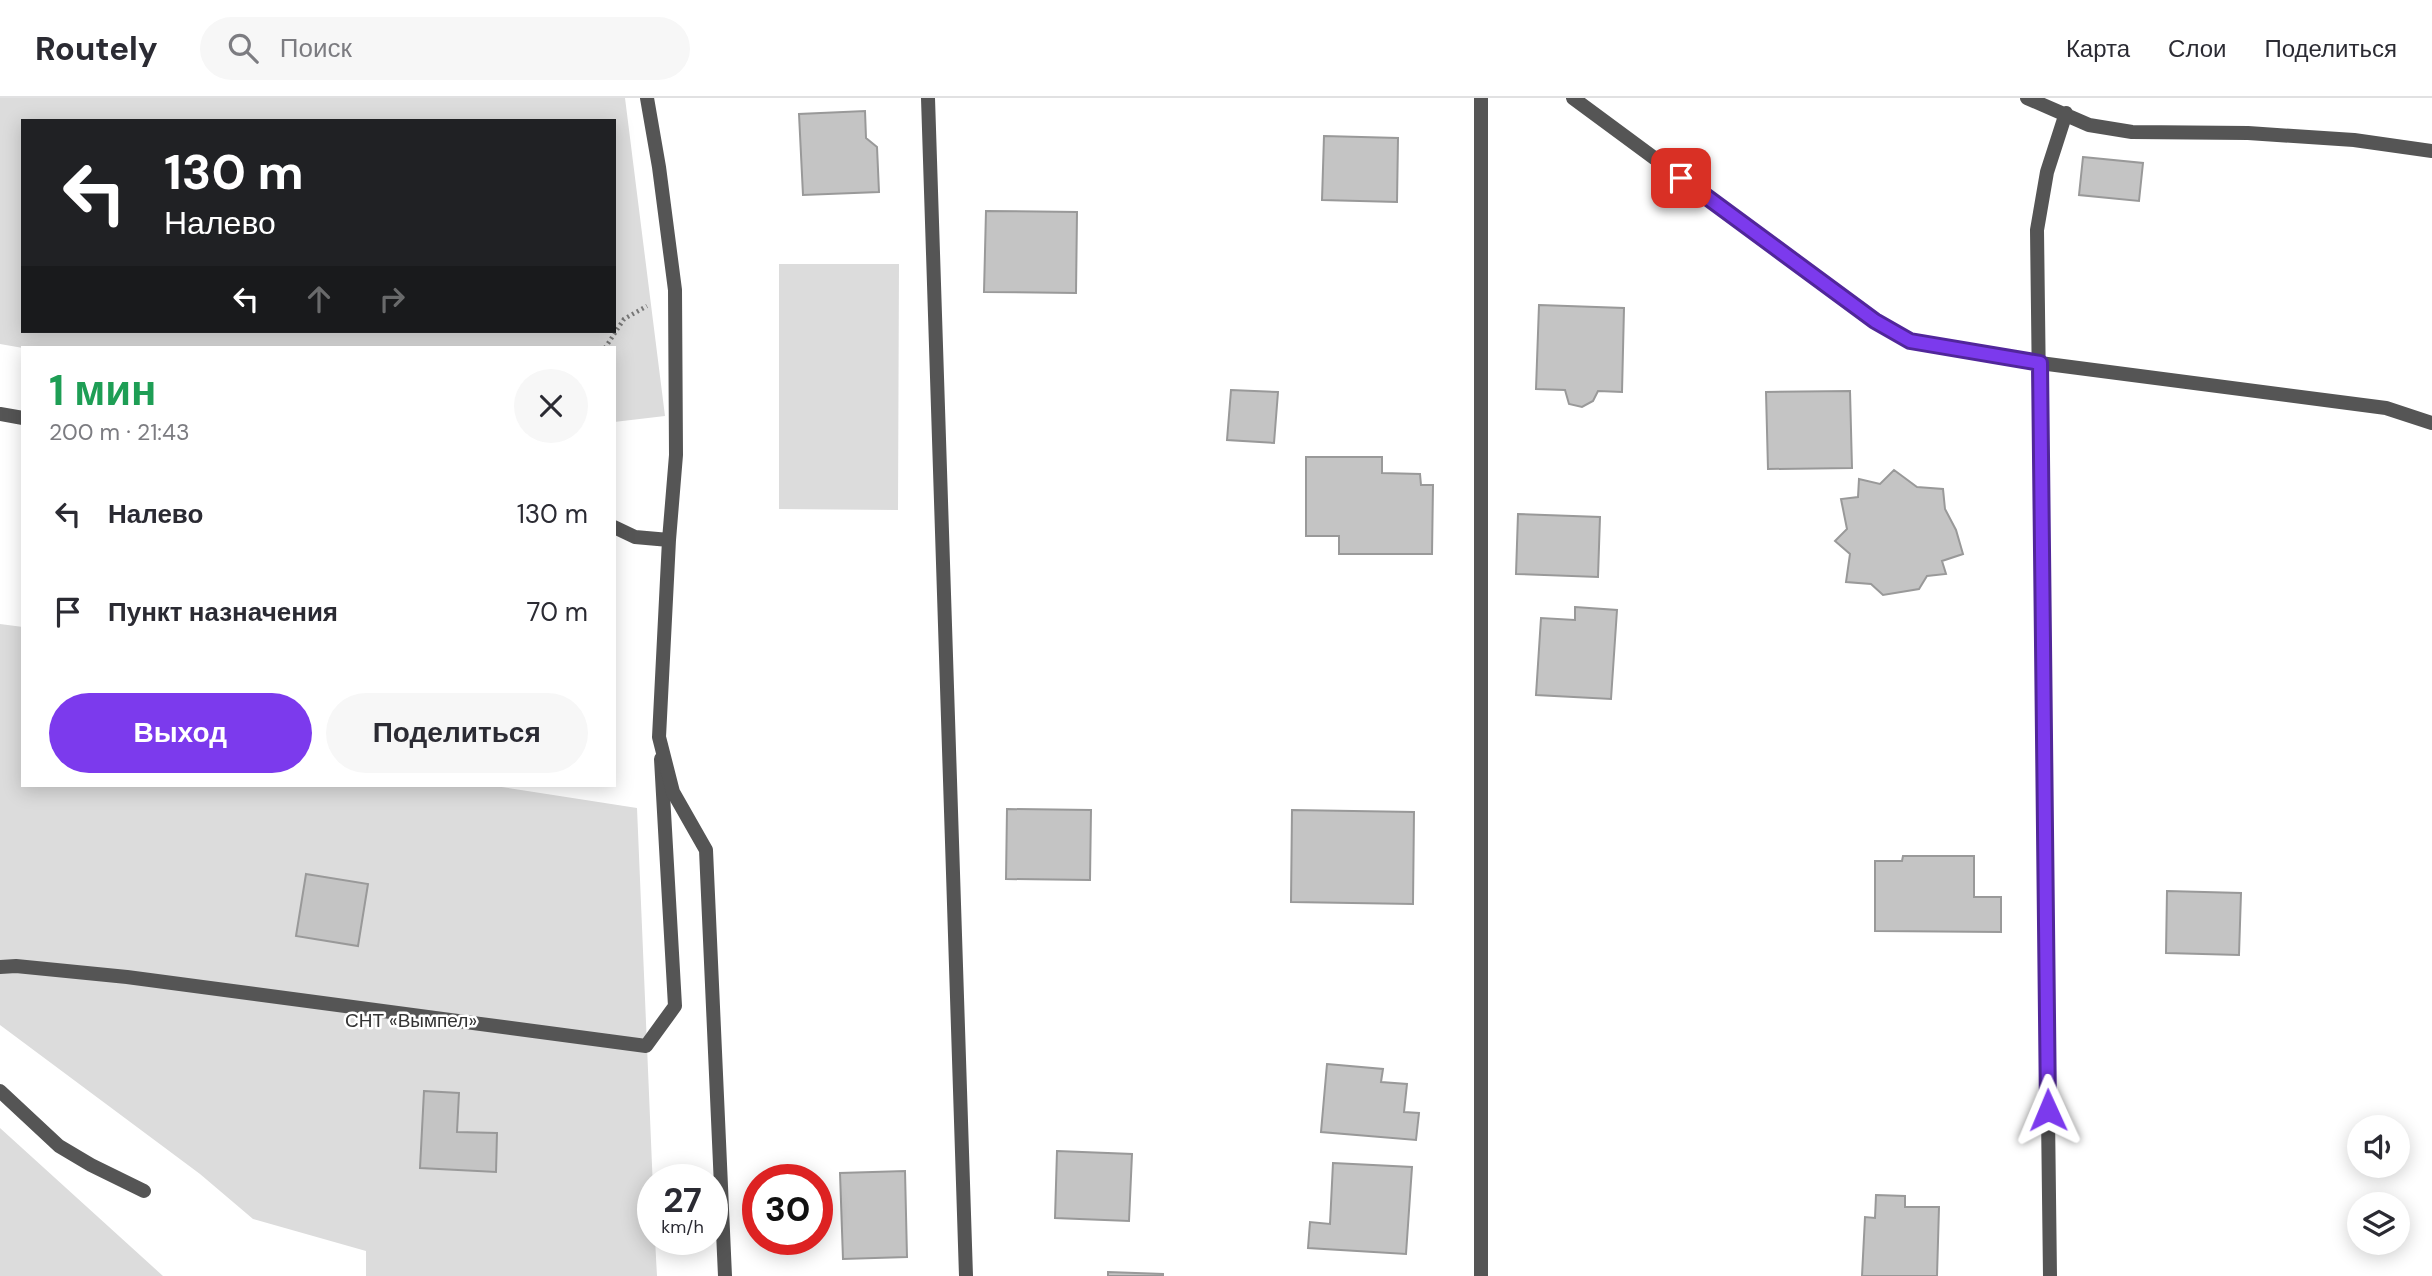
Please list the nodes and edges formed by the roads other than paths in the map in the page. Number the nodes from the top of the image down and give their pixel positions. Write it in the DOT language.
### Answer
graph roads {
  1 [pos="647,98"];
  2 [pos="928,98"];
  3 [pos="1481,98"];
  4 [pos="1573,98"];
  5 [pos="2028,98"];
  6 [pos="2066,113"];
  7 [pos="2432,151"];
  8 [pos="2040,363"];
  9 [pos="0,414"];
  10 [pos="21,418"];
  11 [pos="2432,423"];
  12 [pos="616,528"];
  13 [pos="669,540"];
  14 [pos="659,737"];
  15 [pos="0,968"];
  16 [pos="0,1091"];
  17 [pos="144,1191"];
  18 [pos="725,1276"];
  19 [pos="966,1276"];
  20 [pos="1481,1276"];
  21 [pos="2050,1276"];
  1 -- 13 [label="street"];
  2 -- 19 [label="street"];
  3 -- 20 [label="street"];
  4 -- 8 [label="street"];
  5 -- 6 [label="street"];
  6 -- 7 [label="street"];
  6 -- 8 [label="street"];
  8 -- 11 [label="street"];
  8 -- 21 [label="street"];
  9 -- 10 [label="street"];
  12 -- 13 [label="street"];
  13 -- 14 [label="street"];
  14 -- 15 [label="street"];
  14 -- 18 [label="street"];
  16 -- 17 [label="street"];
}
